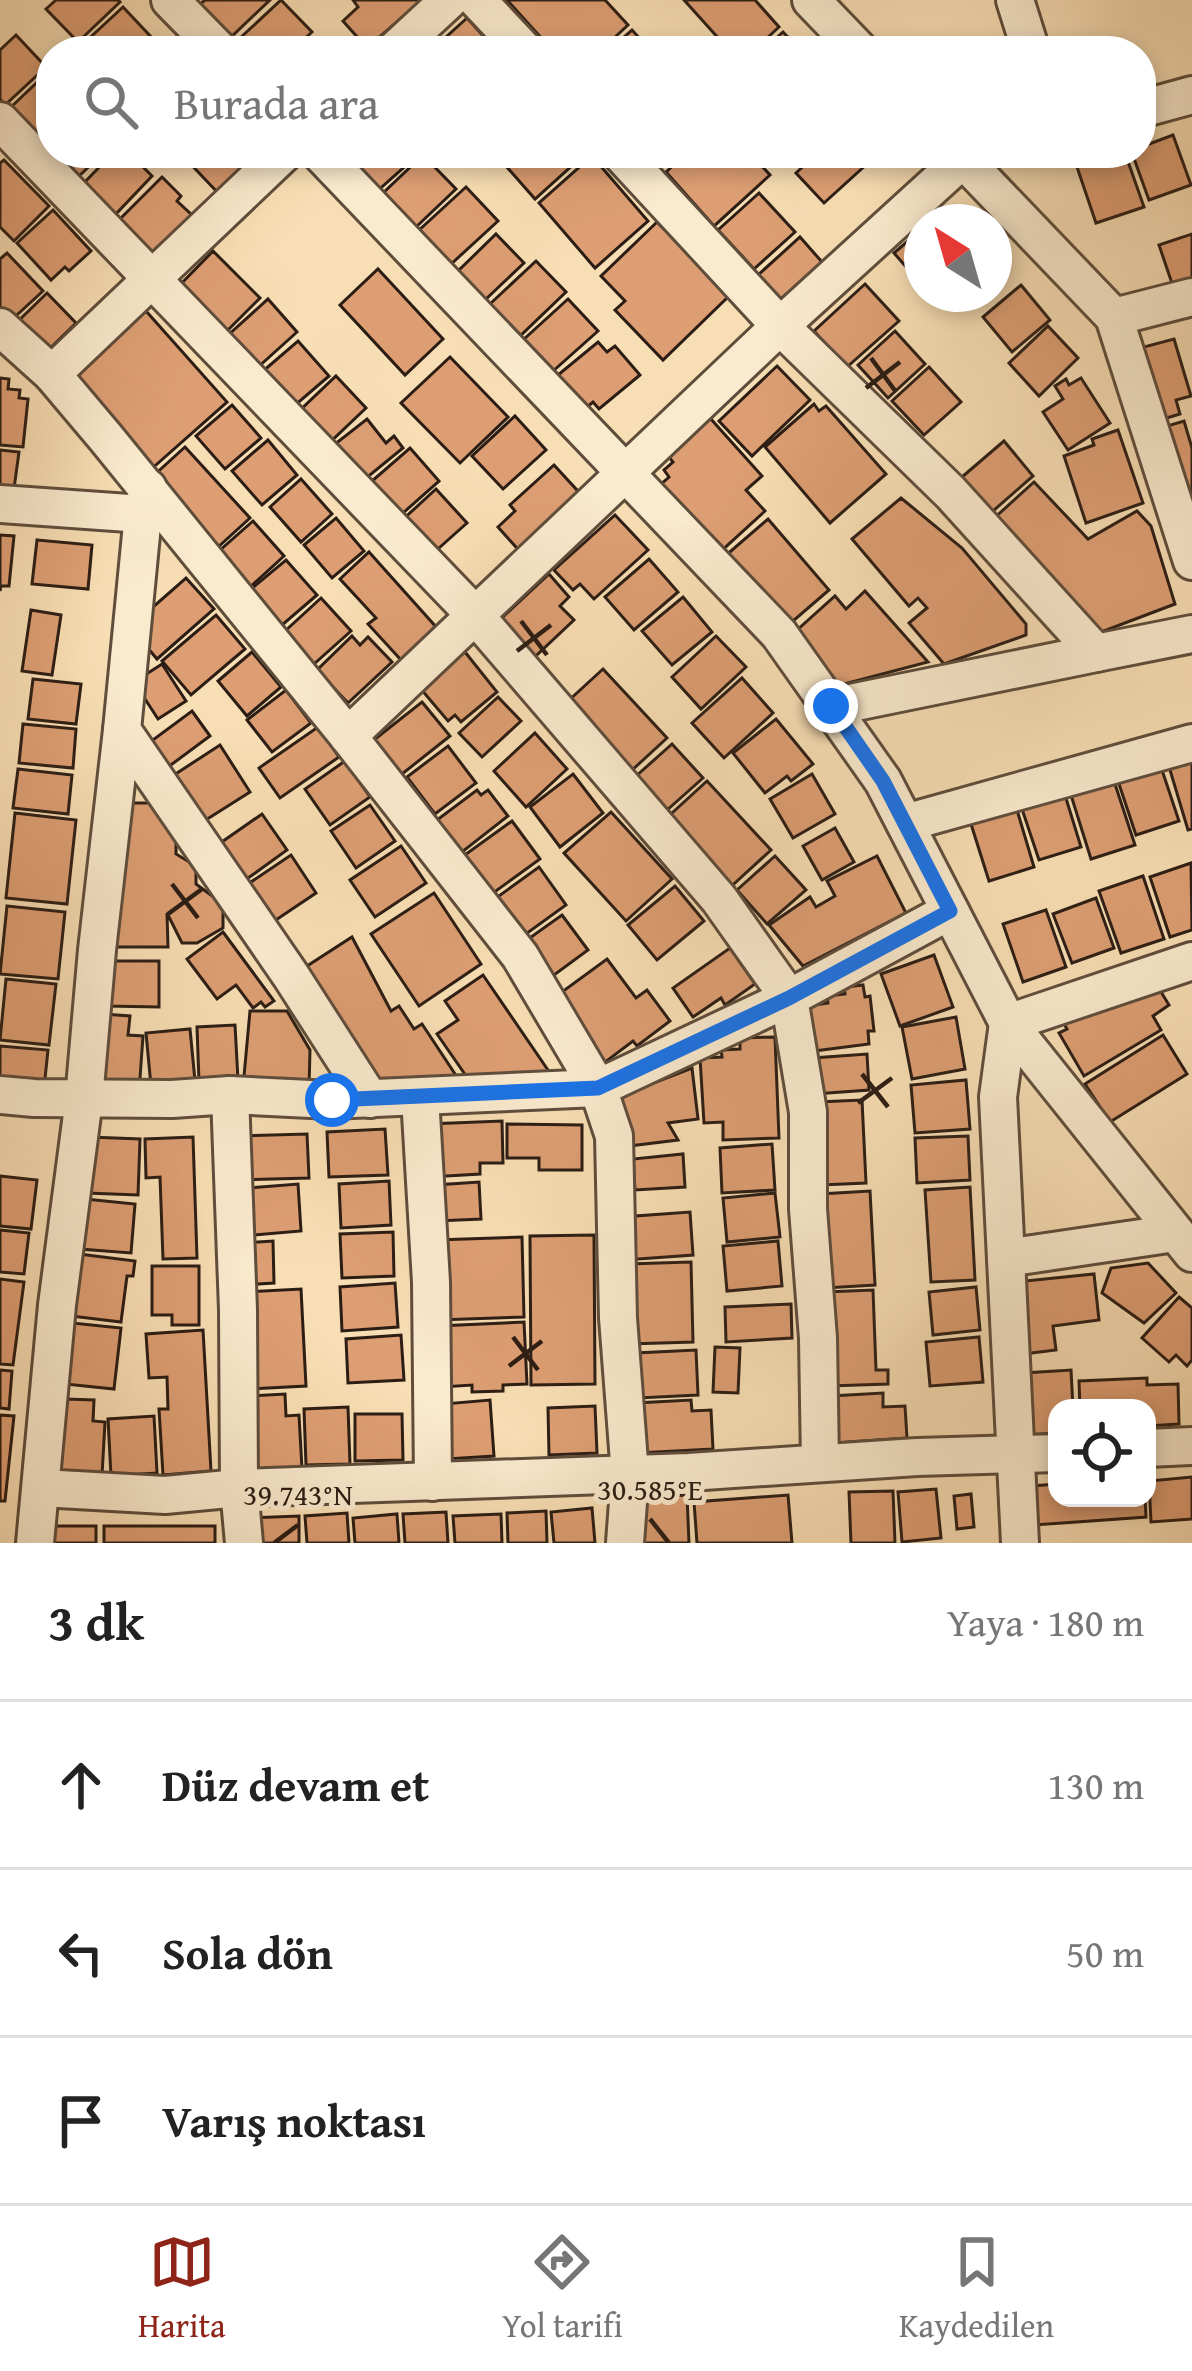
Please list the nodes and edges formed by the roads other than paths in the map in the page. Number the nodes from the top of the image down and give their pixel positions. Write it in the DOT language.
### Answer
graph roads {
  1 [pos="170,0"];
  2 [pos="449,0"];
  3 [pos="477,0"];
  4 [pos="811,0"];
  5 [pos="1016,0"];
  6 [pos="205,36"];
  7 [pos="410,36"];
  8 [pos="511,36"];
  9 [pos="846,36"];
  10 [pos="1027,36"];
  11 [pos="1192,95"];
  12 [pos="1156,106"];
  13 [pos="0,122"];
  14 [pos="36,160"];
  15 [pos="44,168"];
  16 [pos="268,168"];
  17 [pos="334,168"];
  18 [pos="634,168"];
  19 [pos="954,168"];
  20 [pos="980,168"];
  21 [pos="150,279"];
  22 [pos="1192,297"];
  23 [pos="1114,316"];
  24 [pos="780,326"];
  25 [pos="0,327"];
  26 [pos="52,374"];
  27 [pos="626,474"];
  28 [pos="146,501"];
  29 [pos="0,504"];
  30 [pos="1185,517"];
  31 [pos="1192,561"];
  32 [pos="474,614"];
  33 [pos="1192,634"];
  34 [pos="1096,653"];
  35 [pos="831,706"];
  36 [pos="122,730"];
  37 [pos="348,736"];
  38 [pos="1192,743"];
  39 [pos="905,823"];
  40 [pos="950,911"];
  41 [pos="1192,961"];
  42 [pos="789,998"];
  43 [pos="1007,1023"];
  44 [pos="598,1088"];
  45 [pos="0,1095"];
  46 [pos="230,1095"];
  47 [pos="420,1097"];
  48 [pos="84,1099"];
  49 [pos="370,1099"];
  50 [pos="1184,1243"];
  51 [pos="1006,1258"];
  52 [pos="1192,1446"];
  53 [pos="1156,1448"];
  54 [pos="1048,1453"];
  55 [pos="1015,1455"];
  56 [pos="820,1463"];
  57 [pos="629,1474"];
  58 [pos="433,1482"];
  59 [pos="41,1488"];
  60 [pos="239,1488"];
  61 [pos="35,1543"];
  62 [pos="244,1543"];
  63 [pos="625,1543"];
  64 [pos="1020,1543"];
  1 -- 6 [label="street"];
  2 -- 7 [label="street"];
  3 -- 8 [label="street"];
  4 -- 9 [label="street"];
  5 -- 10 [label="street"];
  11 -- 12 [label="street"];
  13 -- 14 [label="street"];
  15 -- 21 [label="street"];
  16 -- 21 [label="street"];
  17 -- 27 [label="street"];
  18 -- 24 [label="street"];
  19 -- 24 [label="street"];
  20 -- 23 [label="street"];
  21 -- 26 [label="street"];
  21 -- 32 [label="street"];
  22 -- 23 [label="street"];
  23 -- 30 [label="street"];
  24 -- 27 [label="street"];
  24 -- 34 [label="street"];
  25 -- 26 [label="street"];
  26 -- 28 [label="street"];
  27 -- 32 [label="street"];
  27 -- 35 [label="street"];
  28 -- 29 [label="street"];
  28 -- 36 [label="street"];
  28 -- 37 [label="street"];
  30 -- 31 [label="street"];
  32 -- 37 [label="street"];
  32 -- 42 [label="street"];
  33 -- 34 [label="street"];
  34 -- 35 [label="street"];
  35 -- 39 [label="street"];
  36 -- 48 [label="street"];
  36 -- 49 [label="street"];
  37 -- 44 [label="street"];
  38 -- 39 [label="street"];
  39 -- 40 [label="street"];
  40 -- 42 [label="street"];
  40 -- 43 [label="street"];
  41 -- 43 [label="street"];
  42 -- 44 [label="street"];
  42 -- 56 [label="street"];
  43 -- 50 [label="street"];
  43 -- 51 [label="street"];
  44 -- 47 [label="street"];
  44 -- 57 [label="street"];
  45 -- 48 [label="street"];
  46 -- 48 [label="street"];
  46 -- 49 [label="street"];
  46 -- 60 [label="street"];
  47 -- 49 [label="street"];
  47 -- 58 [label="street"];
  48 -- 59 [label="street"];
  50 -- 51 [label="street"];
  51 -- 55 [label="street"];
  52 -- 53 [label="street"];
  54 -- 55 [label="street"];
  55 -- 56 [label="street"];
  55 -- 64 [label="street"];
  56 -- 57 [label="street"];
  57 -- 58 [label="street"];
  57 -- 63 [label="street"];
  58 -- 60 [label="street"];
  59 -- 60 [label="street"];
  59 -- 61 [label="street"];
  60 -- 62 [label="street"];
}
